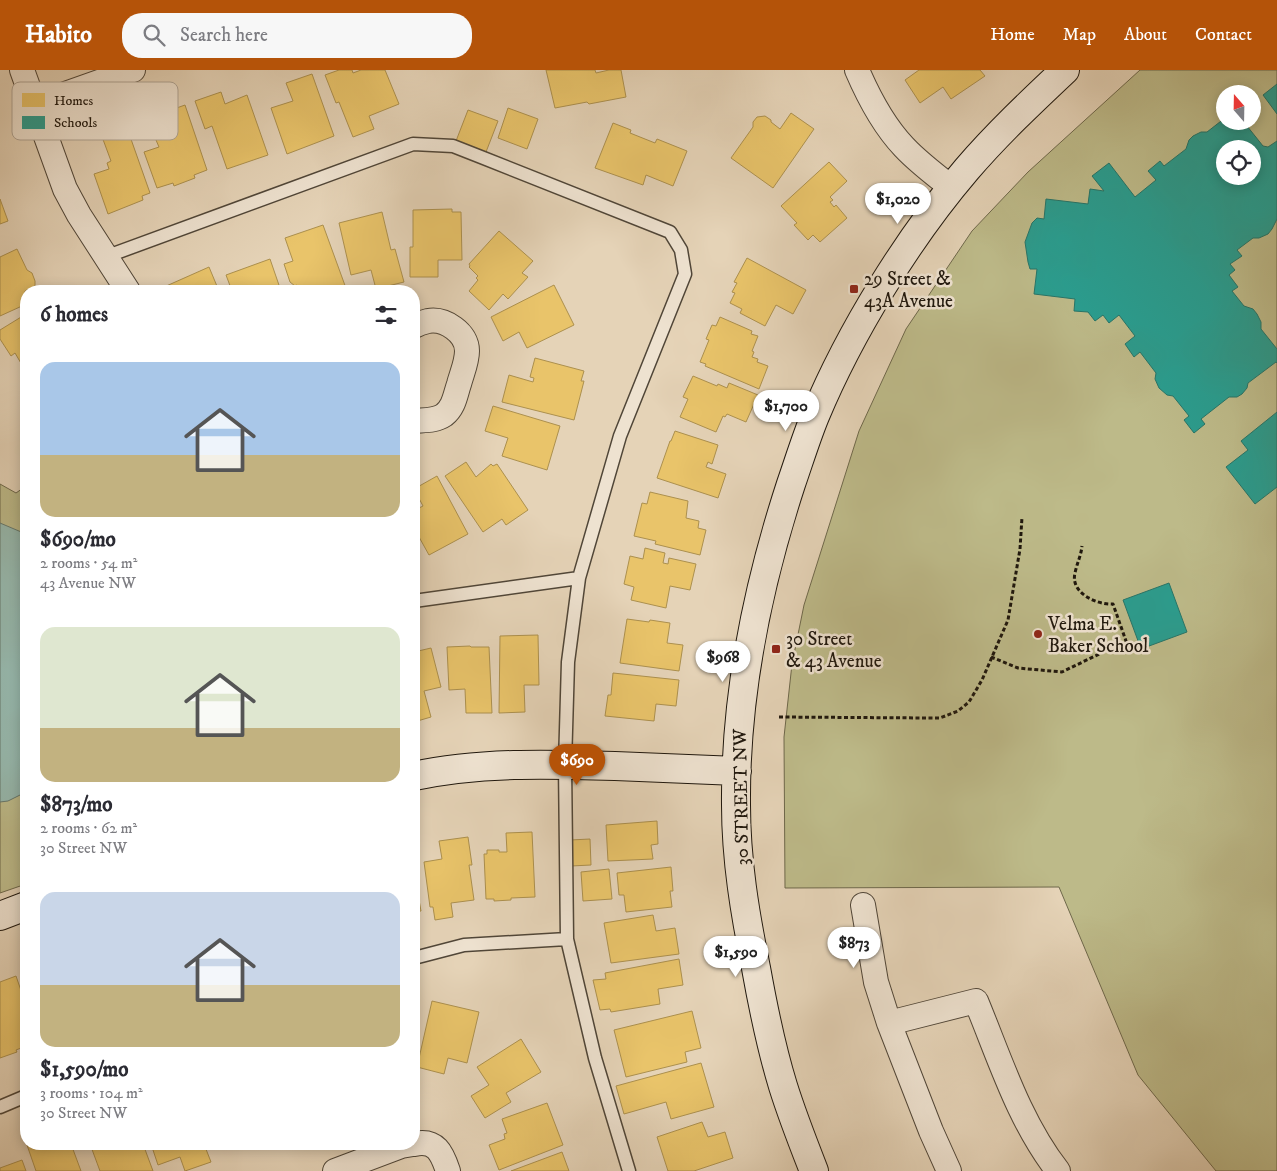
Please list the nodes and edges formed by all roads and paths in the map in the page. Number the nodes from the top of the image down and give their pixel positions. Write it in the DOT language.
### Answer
graph roads {
  1 [pos="22,70"];
  2 [pos="133,70"];
  3 [pos="857,70"];
  4 [pos="1065,70"];
  5 [pos="26,82"];
  6 [pos="99,82"];
  7 [pos="47,140"];
  8 [pos="952,188"];
  9 [pos="105,257"];
  10 [pos="124,285"];
  11 [pos="420,324"];
  12 [pos="420,421"];
  13 [pos="1022,517"];
  14 [pos="1082,546"];
  15 [pos="579,578"];
  16 [pos="420,600"];
  17 [pos="991,657"];
  18 [pos="779,717"];
  19 [pos="565,764"];
  20 [pos="737,771"];
  21 [pos="420,775"];
  22 [pos="863,905"];
  23 [pos="20,908"];
  24 [pos="0,916"];
  25 [pos="567,939"];
  26 [pos="420,956"];
  27 [pos="890,1023"];
  28 [pos="20,1099"];
  29 [pos="0,1107"];
  30 [pos="420,1144"];
  31 [pos="390,1150"];
  32 [pos="335,1171"];
  33 [pos="448,1171"];
  34 [pos="629,1171"];
  35 [pos="814,1171"];
  36 [pos="949,1171"];
  37 [pos="1058,1171"];
  1 -- 5 [label="street"];
  2 -- 6 [label="street"];
  3 -- 8 [label="street"];
  4 -- 8 [label="street, 30 STREET NW"];
  7 -- 9 [label="street"];
  8 -- 20 [label="street, 30 STREET NW"];
  9 -- 10 [label="street"];
  9 -- 15 [label="lane"];
  11 -- 12 [label="street"];
  13 -- 17 [label="path"];
  14 -- 17 [label="path"];
  15 -- 16 [label="lane"];
  15 -- 19 [label="lane"];
  17 -- 18 [label="path"];
  19 -- 20 [label="street"];
  19 -- 21 [label="street"];
  19 -- 25 [label="lane"];
  20 -- 35 [label="street, 30 STREET NW"];
  22 -- 27 [label="street"];
  23 -- 24 [label="street"];
  25 -- 26 [label="lane"];
  25 -- 34 [label="lane"];
  27 -- 36 [label="street"];
  27 -- 37 [label="street"];
  28 -- 29 [label="lane"];
  30 -- 33 [label="street"];
  31 -- 32 [label="street"];
}
